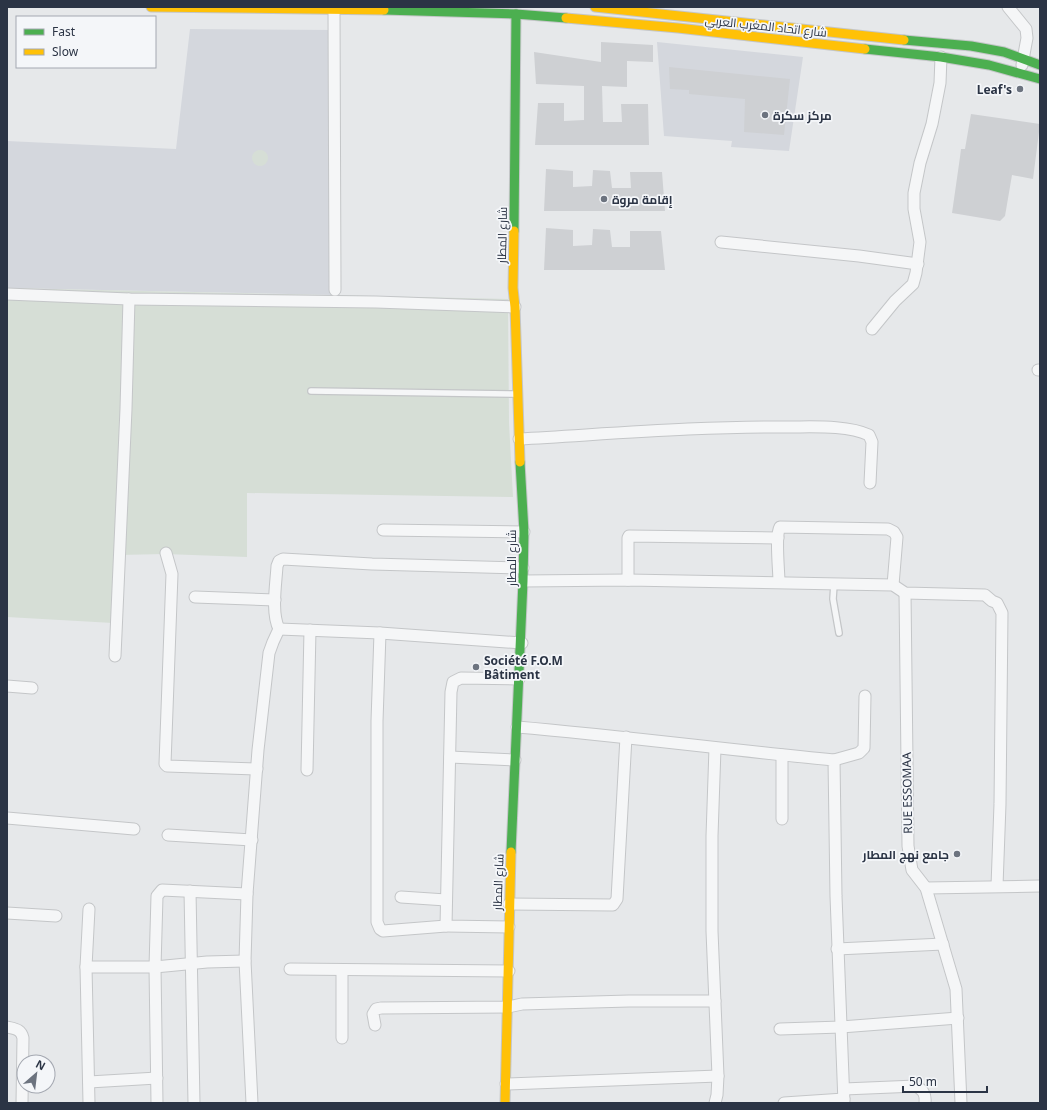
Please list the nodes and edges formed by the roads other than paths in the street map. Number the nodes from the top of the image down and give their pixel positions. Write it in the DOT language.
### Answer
graph roads {
  1 [pos="151,7"];
  2 [pos="595,7"];
  3 [pos="1008,7"];
  4 [pos="270,8"];
  5 [pos="295,9"];
  6 [pos="334,9"];
  7 [pos="516,14"];
  8 [pos="941,57"];
  9 [pos="1023,59"];
  10 [pos="1040,65"];
  11 [pos="1020,73"];
  12 [pos="1040,80"];
  13 [pos="721,242"];
  14 [pos="918,264"];
  15 [pos="335,290"];
  16 [pos="7,294"];
  17 [pos="129,299"];
  18 [pos="515,307"];
  19 [pos="872,329"];
  20 [pos="311,391"];
  21 [pos="518,394"];
  22 [pos="519,439"];
  23 [pos="870,483"];
  24 [pos="383,530"];
  25 [pos="524,532"];
  26 [pos="778,538"];
  27 [pos="166,553"];
  28 [pos="523,568"];
  29 [pos="523,580"];
  30 [pos="628,580"];
  31 [pos="779,582"];
  32 [pos="834,584"];
  33 [pos="893,585"];
  34 [pos="905,593"];
  35 [pos="195,597"];
  36 [pos="275,600"];
  37 [pos="279,629"];
  38 [pos="310,630"];
  39 [pos="380,633"];
  40 [pos="839,633"];
  41 [pos="522,642"];
  42 [pos="116,656"];
  43 [pos="519,679"];
  44 [pos="7,686"];
  45 [pos="32,688"];
  46 [pos="865,696"];
  47 [pos="517,726"];
  48 [pos="626,737"];
  49 [pos="715,748"];
  50 [pos="782,755"];
  51 [pos="450,757"];
  52 [pos="515,760"];
  53 [pos="834,760"];
  54 [pos="257,769"];
  55 [pos="307,770"];
  56 [pos="7,818"];
  57 [pos="782,819"];
  58 [pos="134,829"];
  59 [pos="168,835"];
  60 [pos="252,840"];
  61 [pos="997,886"];
  62 [pos="1040,886"];
  63 [pos="926,888"];
  64 [pos="190,891"];
  65 [pos="247,894"];
  66 [pos="401,898"];
  67 [pos="446,900"];
  68 [pos="509,904"];
  69 [pos="89,909"];
  70 [pos="7,912"];
  71 [pos="56,916"];
  72 [pos="446,926"];
  73 [pos="509,927"];
  74 [pos="943,944"];
  75 [pos="837,948"];
  76 [pos="245,961"];
  77 [pos="192,964"];
  78 [pos="86,967"];
  79 [pos="156,967"];
  80 [pos="290,969"];
  81 [pos="342,970"];
  82 [pos="509,971"];
  83 [pos="715,1002"];
  84 [pos="508,1006"];
  85 [pos="958,1018"];
  86 [pos="375,1025"];
  87 [pos="7,1027"];
  88 [pos="841,1027"];
  89 [pos="780,1029"];
  90 [pos="342,1038"];
  91 [pos="718,1076"];
  92 [pos="157,1078"];
  93 [pos="89,1082"];
  94 [pos="506,1084"];
  95 [pos="844,1097"];
  96 [pos="22,1103"];
  97 [pos="89,1103"];
  98 [pos="157,1103"];
  99 [pos="194,1103"];
  100 [pos="252,1103"];
  101 [pos="505,1103"];
  102 [pos="715,1103"];
  103 [pos="784,1103"];
  104 [pos="926,1103"];
  105 [pos="961,1103"];
  1 -- 4 [label="main road, شارع اتحاد المغرب العربي"];
  2 -- 9 [label="main road, شارع اتحاد المغرب العربي"];
  3 -- 9 [label="street"];
  4 -- 5 [label="main road, شارع اتحاد المغرب العربي"];
  5 -- 6 [label="main road, شارع اتحاد المغرب العربي"];
  6 -- 7 [label="main road, شارع اتحاد المغرب العربي"];
  6 -- 15 [label="street"];
  7 -- 8 [label="main road, شارع اتحاد المغرب العربي"];
  7 -- 18 [label="main road, شارع المطار"];
  8 -- 11 [label="main road, شارع اتحاد المغرب العربي"];
  8 -- 14 [label="street"];
  9 -- 10 [label="main road, شارع اتحاد المغرب العربي"];
  9 -- 11 [label="street"];
  11 -- 12 [label="main road, شارع اتحاد المغرب العربي"];
  13 -- 14 [label="street"];
  14 -- 19 [label="street"];
  16 -- 17 [label="street"];
  17 -- 18 [label="street"];
  17 -- 42 [label="street"];
  18 -- 21 [label="main road, شارع المطار"];
  20 -- 21 [label="lane"];
  21 -- 22 [label="main road, شارع المطار"];
  22 -- 23 [label="street"];
  22 -- 25 [label="main road, شارع المطار"];
  24 -- 25 [label="street"];
  25 -- 28 [label="main road, شارع المطار"];
  26 -- 30 [label="street"];
  26 -- 31 [label="street"];
  26 -- 33 [label="street"];
  27 -- 54 [label="street"];
  28 -- 29 [label="main road, شارع المطار"];
  28 -- 36 [label="street"];
  29 -- 30 [label="street"];
  29 -- 41 [label="main road, شارع المطار"];
  30 -- 31 [label="street"];
  31 -- 32 [label="street"];
  32 -- 33 [label="street"];
  32 -- 40 [label="lane"];
  33 -- 34 [label="street"];
  34 -- 61 [label="street"];
  34 -- 63 [label="street, RUE ESSOMAA"];
  35 -- 36 [label="street"];
  36 -- 37 [label="street"];
  37 -- 38 [label="street"];
  37 -- 54 [label="street"];
  38 -- 39 [label="street"];
  38 -- 55 [label="street"];
  39 -- 41 [label="street"];
  39 -- 72 [label="street"];
  41 -- 43 [label="main road, شارع المطار"];
  43 -- 47 [label="main road, شارع المطار"];
  43 -- 51 [label="street"];
  44 -- 45 [label="street"];
  46 -- 53 [label="street"];
  47 -- 48 [label="street"];
  47 -- 52 [label="main road, شارع المطار"];
  48 -- 49 [label="street"];
  48 -- 68 [label="street"];
  49 -- 50 [label="street"];
  49 -- 83 [label="street"];
  50 -- 53 [label="street"];
  50 -- 57 [label="street"];
  51 -- 52 [label="street"];
  51 -- 67 [label="street"];
  52 -- 68 [label="main road, شارع المطار"];
  53 -- 75 [label="street"];
  54 -- 60 [label="street"];
  56 -- 58 [label="street"];
  59 -- 60 [label="street"];
  60 -- 65 [label="street"];
  61 -- 62 [label="street"];
  61 -- 63 [label="street"];
  63 -- 74 [label="street, RUE ESSOMAA"];
  64 -- 65 [label="street"];
  64 -- 77 [label="street"];
  64 -- 79 [label="street"];
  65 -- 76 [label="street"];
  66 -- 67 [label="street"];
  67 -- 72 [label="street"];
  68 -- 73 [label="main road, شارع المطار"];
  69 -- 78 [label="street"];
  70 -- 71 [label="street"];
  72 -- 73 [label="street"];
  73 -- 82 [label="main road, شارع المطار"];
  74 -- 75 [label="street"];
  74 -- 85 [label="street, RUE ESSOMAA"];
  75 -- 88 [label="street"];
  76 -- 77 [label="street"];
  76 -- 100 [label="street"];
  77 -- 79 [label="street"];
  77 -- 99 [label="street"];
  78 -- 79 [label="street"];
  78 -- 93 [label="street"];
  79 -- 92 [label="street"];
  80 -- 81 [label="street"];
  81 -- 82 [label="street"];
  81 -- 90 [label="street"];
  82 -- 84 [label="main road, شارع المطار"];
  83 -- 84 [label="street"];
  83 -- 91 [label="street"];
  84 -- 86 [label="street"];
  84 -- 94 [label="main road, شارع المطار"];
  85 -- 88 [label="street"];
  85 -- 105 [label="street, RUE ESSOMAA"];
  87 -- 96 [label="street"];
  88 -- 89 [label="street"];
  88 -- 95 [label="street"];
  91 -- 94 [label="street"];
  91 -- 102 [label="street"];
  92 -- 93 [label="street"];
  92 -- 98 [label="street"];
  93 -- 97 [label="street"];
  94 -- 101 [label="main road, شارع المطار"];
  95 -- 103 [label="street"];
  95 -- 104 [label="street"];
}
